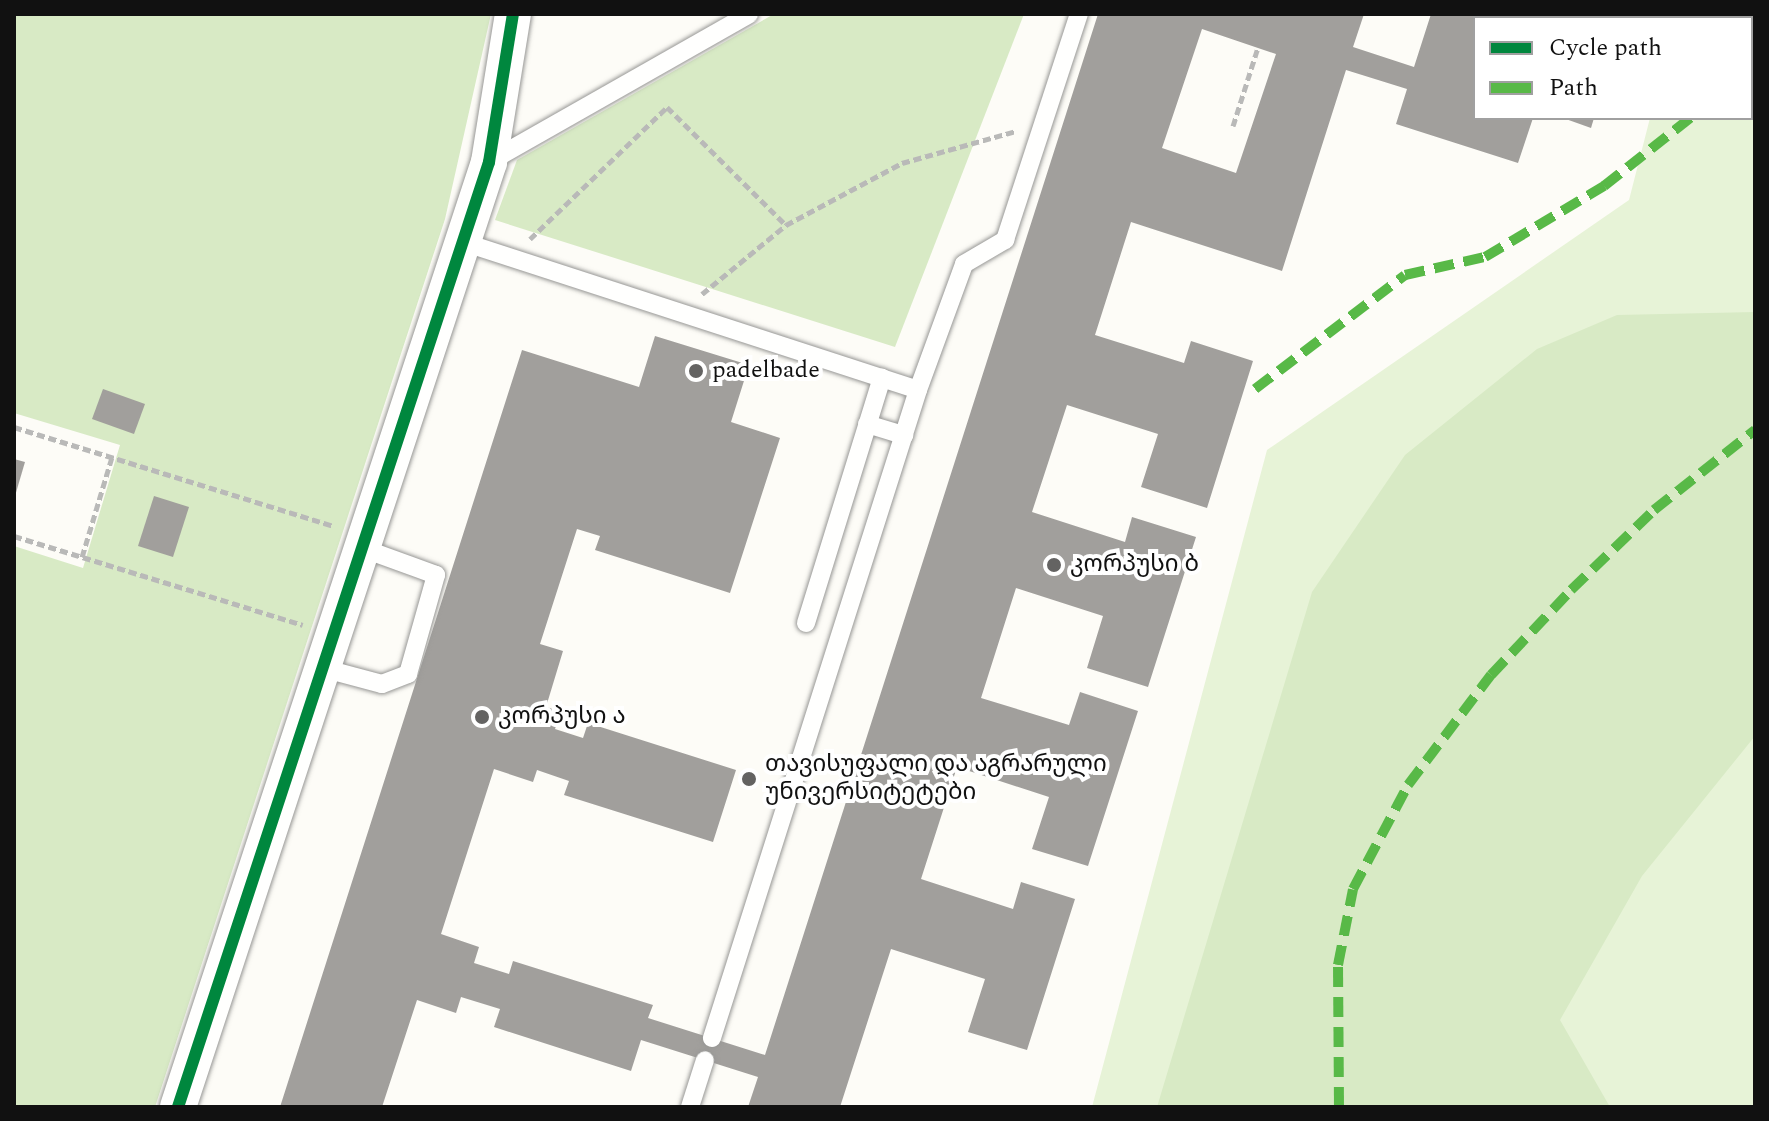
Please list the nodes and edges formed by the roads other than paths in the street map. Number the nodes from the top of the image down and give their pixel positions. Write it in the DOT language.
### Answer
graph roads {
  1 [pos="513,14"];
  2 [pos="749,14"];
  3 [pos="1079,14"];
  4 [pos="489,162"];
  5 [pos="463,242"];
  6 [pos="882,378"];
  7 [pos="918,390"];
  8 [pos="867,424"];
  9 [pos="904,435"];
  10 [pos="364,542"];
  11 [pos="806,623"];
  12 [pos="328,651"];
  13 [pos="712,1038"];
  14 [pos="705,1060"];
  15 [pos="178,1107"];
  16 [pos="690,1107"];
  1 -- 4 [label="street"];
  2 -- 4 [label="lane"];
  3 -- 7 [label="lane"];
  4 -- 5 [label="street"];
  5 -- 6 [label="lane"];
  5 -- 10 [label="street"];
  6 -- 7 [label="lane"];
  6 -- 8 [label="lane"];
  7 -- 9 [label="lane"];
  8 -- 9 [label="lane"];
  8 -- 11 [label="lane"];
  9 -- 13 [label="lane"];
  10 -- 12 [label="street"];
  10 -- 12 [label="lane"];
  12 -- 15 [label="street"];
  14 -- 16 [label="lane"];
}
